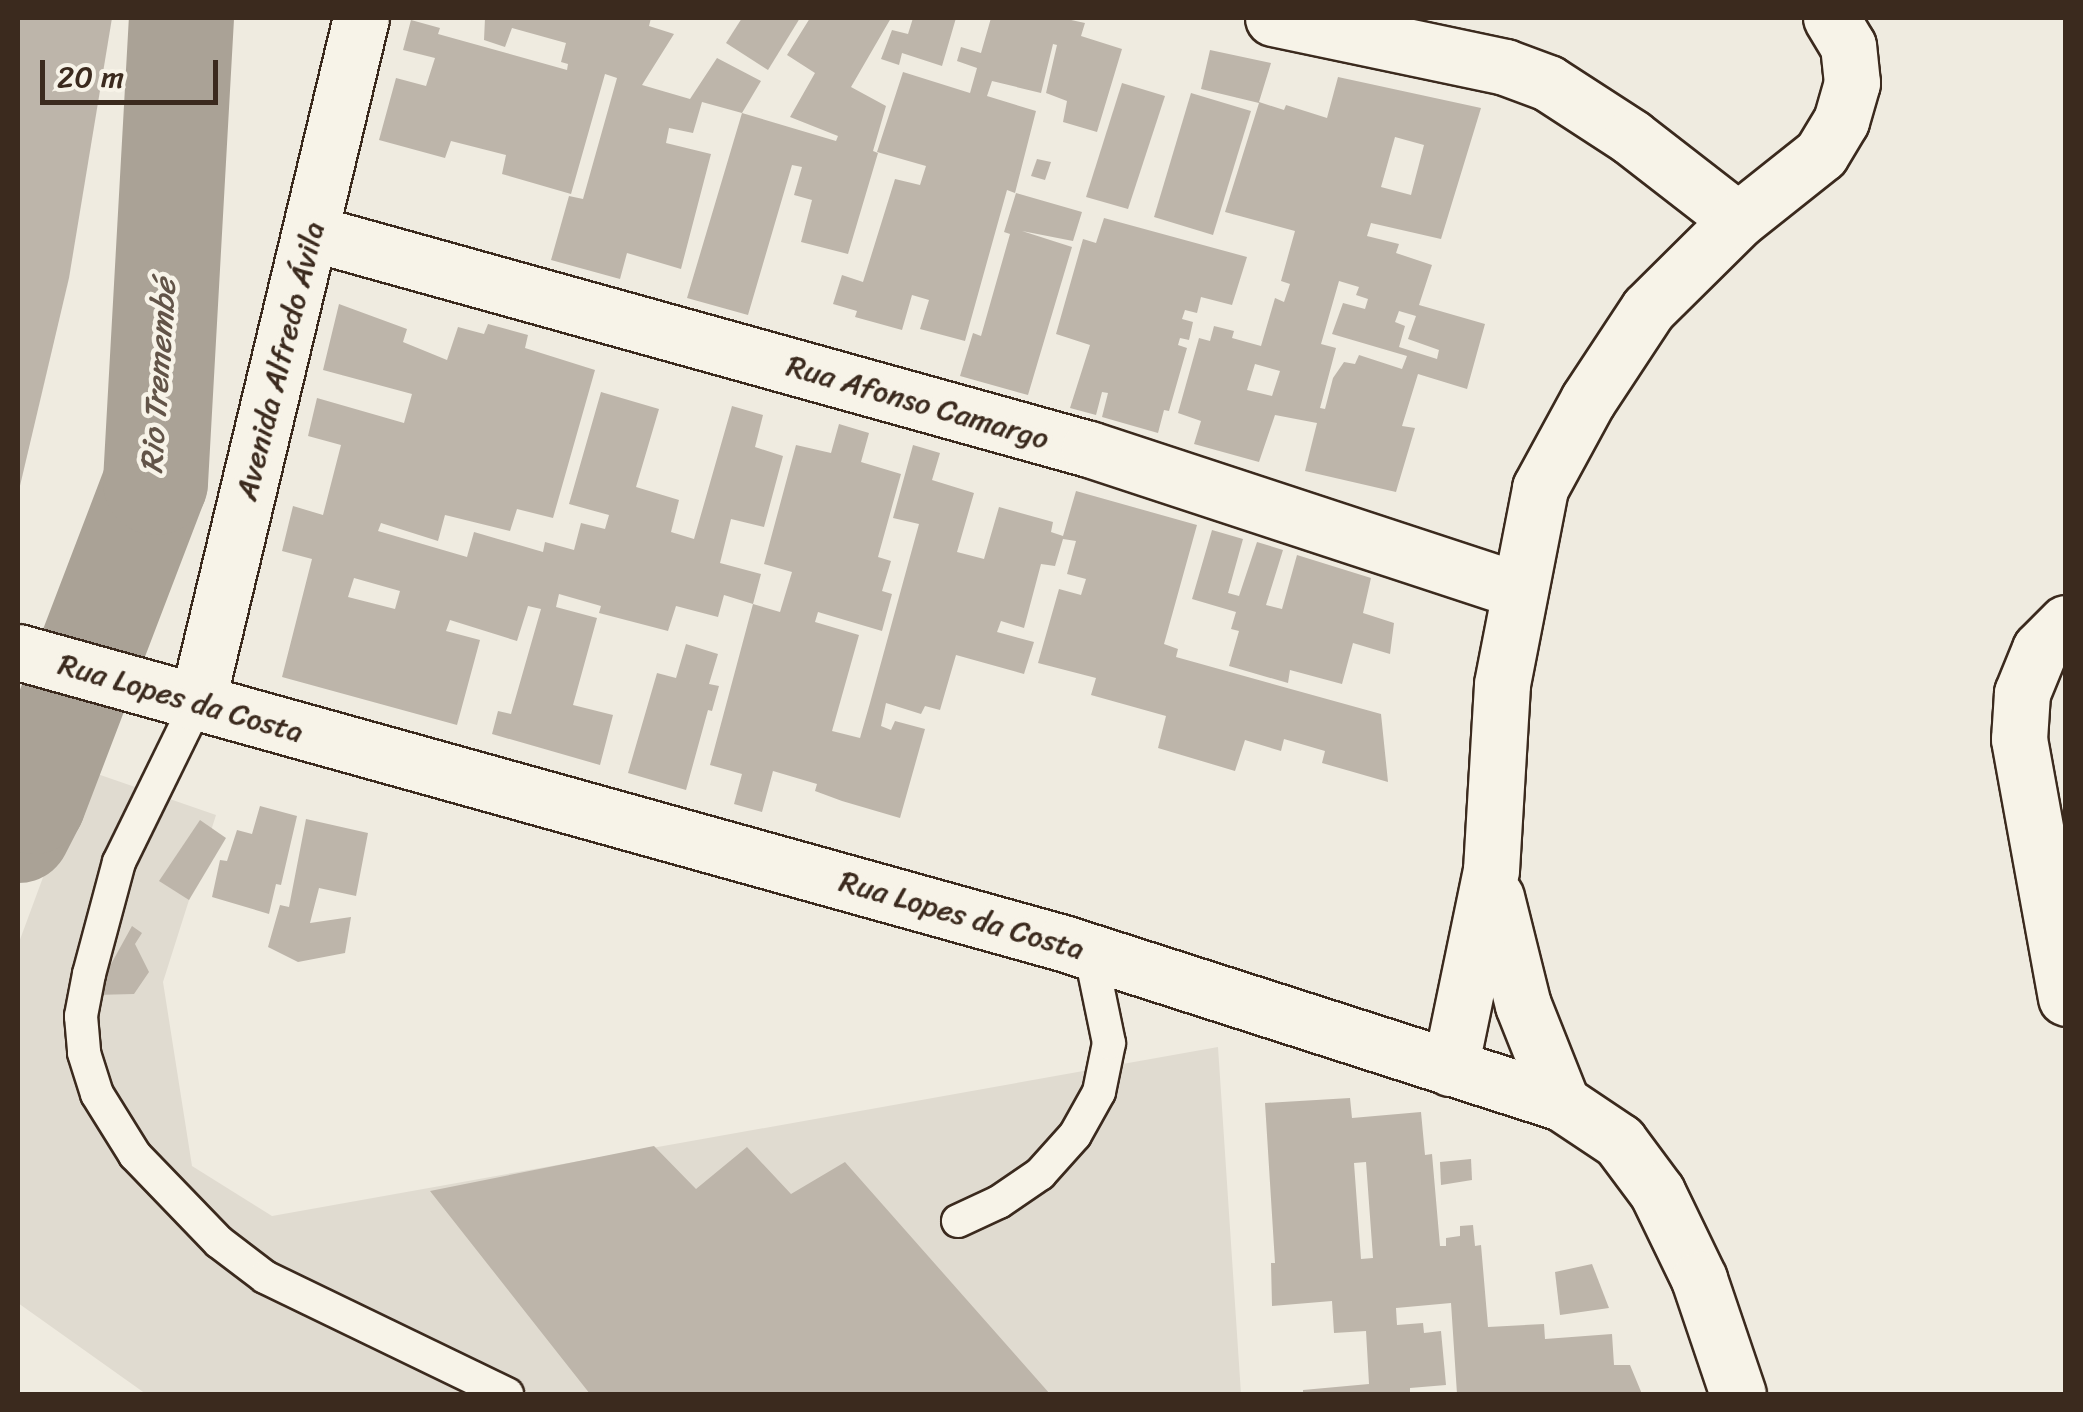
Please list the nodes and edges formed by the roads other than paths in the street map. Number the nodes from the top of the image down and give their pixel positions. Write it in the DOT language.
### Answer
graph roads {
  1 [pos="361,18"];
  2 [pos="1273,18"];
  3 [pos="1831,18"];
  4 [pos="1738,220"];
  5 [pos="312,233"];
  6 [pos="1519,590"];
  7 [pos="2066,623"];
  8 [pos="22,653"];
  9 [pos="196,704"];
  10 [pos="1491,870"];
  11 [pos="1090,951"];
  12 [pos="2066,998"];
  13 [pos="1450,1068"];
  14 [pos="1562,1103"];
  15 [pos="958,1220"];
  16 [pos="507,1394"];
  17 [pos="1738,1394"];
  1 -- 5 [label="street, Avenida Alfredo Ávila"];
  2 -- 4 [label="street"];
  3 -- 4 [label="street"];
  4 -- 6 [label="street"];
  5 -- 6 [label="street, Rua Afonso Camargo"];
  5 -- 9 [label="street, Avenida Alfredo Ávila"];
  6 -- 10 [label="street"];
  7 -- 12 [label="street"];
  8 -- 9 [label="street, Rua Lopes da Costa"];
  9 -- 11 [label="street, Rua Lopes da Costa"];
  9 -- 16 [label="lane"];
  10 -- 13 [label="street"];
  10 -- 14 [label="street"];
  11 -- 13 [label="street, Rua Lopes da Costa"];
  11 -- 15 [label="lane"];
  13 -- 14 [label="street, Rua Lopes da Costa"];
  14 -- 17 [label="street, Rua Lopes da Costa"];
}
